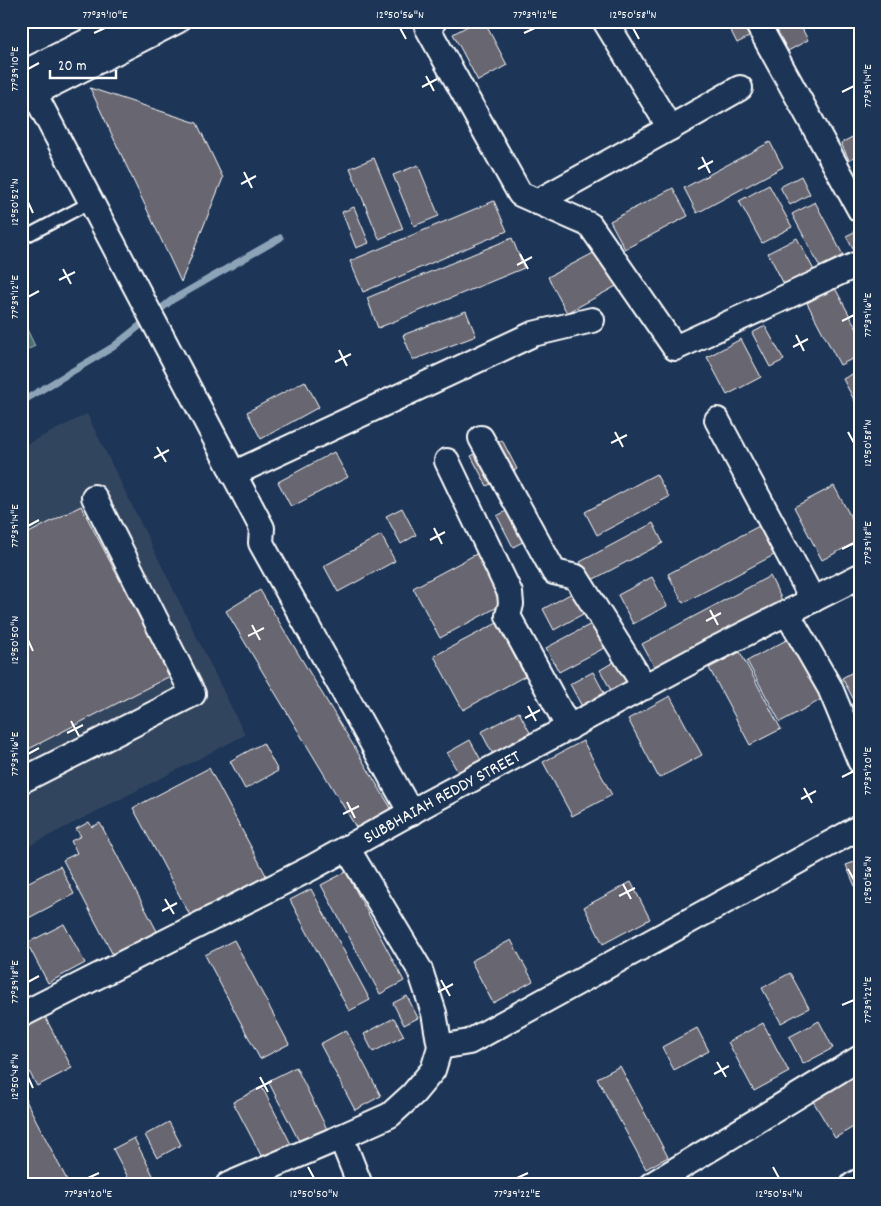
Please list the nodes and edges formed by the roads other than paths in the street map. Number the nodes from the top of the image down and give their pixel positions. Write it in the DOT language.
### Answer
graph roads {
  1 [pos="128,21"];
  2 [pos="177,21"];
  3 [pos="434,21"];
  4 [pos="605,21"];
  5 [pos="756,21"];
  6 [pos="24,82"];
  7 [pos="740,88"];
  8 [pos="670,128"];
  9 [pos="91,202"];
  10 [pos="537,202"];
  11 [pos="860,210"];
  12 [pos="21,239"];
  13 [pos="860,263"];
  14 [pos="592,320"];
  15 [pos="717,420"];
  16 [pos="480,438"];
  17 [pos="447,461"];
  18 [pos="233,474"];
  19 [pos="94,497"];
  20 [pos="860,576"];
  21 [pos="813,600"];
  22 [pos="787,613"];
  23 [pos="645,687"];
  24 [pos="569,728"];
  25 [pos="860,761"];
  26 [pos="21,781"];
  27 [pos="417,809"];
  28 [pos="860,827"];
  29 [pos="347,848"];
  30 [pos="21,1015"];
  31 [pos="440,1046"];
  32 [pos="860,1058"];
  33 [pos="341,1137"];
  34 [pos="860,1181"];
  35 [pos="228,1185"];
  36 [pos="360,1185"];
  37 [pos="651,1185"];
  38 [pos="852,1185"];
  1 -- 6 [label="street"];
  2 -- 6 [label="street"];
  3 -- 10 [label="street"];
  4 -- 8 [label="street"];
  5 -- 11 [label="street"];
  6 -- 9 [label="street"];
  7 -- 8 [label="street"];
  8 -- 10 [label="street"];
  9 -- 12 [label="lane"];
  9 -- 18 [label="street"];
  10 -- 13 [label="street"];
  14 -- 18 [label="street"];
  15 -- 21 [label="street"];
  16 -- 23 [label="street"];
  17 -- 24 [label="street"];
  18 -- 27 [label="street"];
  19 -- 26 [label="street"];
  20 -- 21 [label="street, SUBBHAIAH REDDY STREET"];
  21 -- 22 [label="street, SUBBHAIAH REDDY STREET"];
  22 -- 23 [label="street, SUBBHAIAH REDDY STREET"];
  22 -- 25 [label="street"];
  23 -- 24 [label="street, SUBBHAIAH REDDY STREET"];
  24 -- 27 [label="street, SUBBHAIAH REDDY STREET"];
  27 -- 29 [label="street, SUBBHAIAH REDDY STREET"];
  28 -- 31 [label="street"];
  29 -- 30 [label="street, SUBBHAIAH REDDY STREET"];
  29 -- 31 [label="street"];
  31 -- 33 [label="street"];
  32 -- 37 [label="street"];
  33 -- 35 [label="street"];
  33 -- 36 [label="street"];
  34 -- 38 [label="street"];
}
